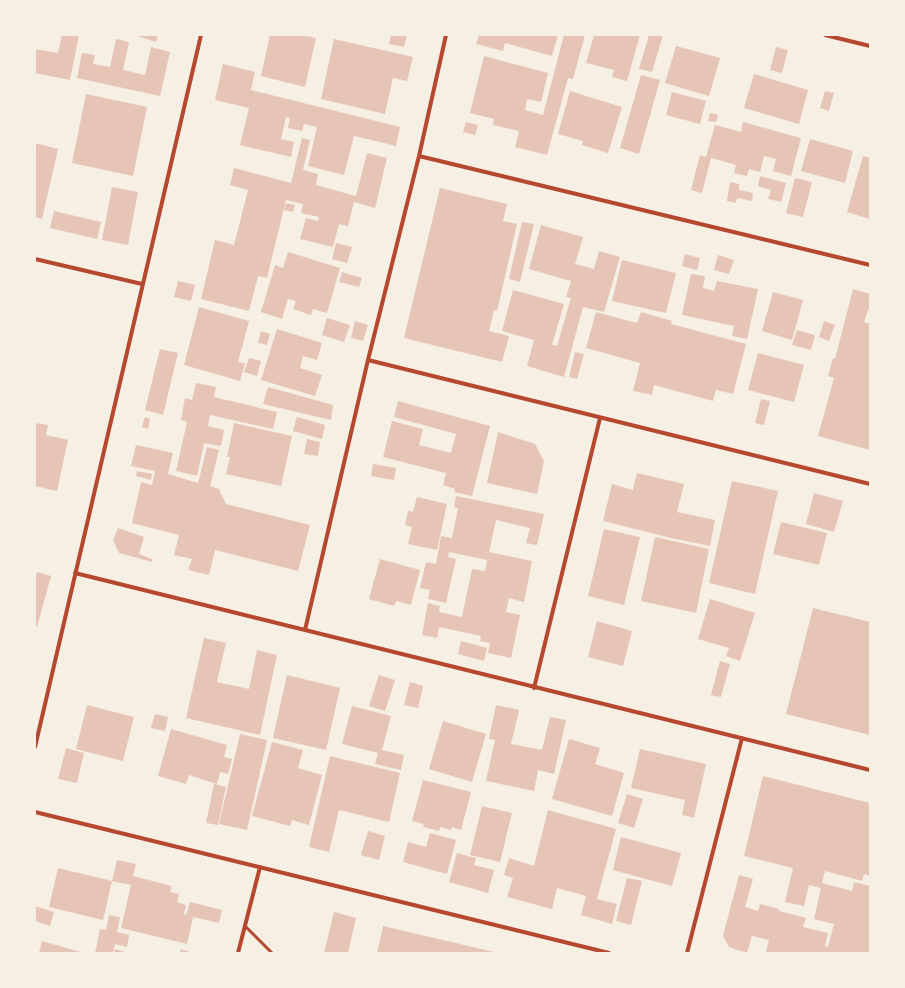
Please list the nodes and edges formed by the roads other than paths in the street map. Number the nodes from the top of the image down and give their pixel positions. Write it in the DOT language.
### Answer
graph roads {
  1 [pos="201,35"];
  2 [pos="446,35"];
  3 [pos="825,35"];
  4 [pos="870,46"];
  5 [pos="419,156"];
  6 [pos="35,259"];
  7 [pos="870,265"];
  8 [pos="142,284"];
  9 [pos="368,360"];
  10 [pos="600,418"];
  11 [pos="870,484"];
  12 [pos="76,573"];
  13 [pos="304,630"];
  14 [pos="534,688"];
  15 [pos="742,738"];
  16 [pos="35,747"];
  17 [pos="870,770"];
  18 [pos="35,812"];
  19 [pos="260,867"];
  20 [pos="245,926"];
  21 [pos="238,953"];
  22 [pos="272,953"];
  23 [pos="610,953"];
  24 [pos="687,953"];
  1 -- 8 [label="street"];
  2 -- 5 [label="street"];
  3 -- 4 [label="street"];
  5 -- 7 [label="street"];
  5 -- 9 [label="street"];
  6 -- 8 [label="street"];
  8 -- 12 [label="street"];
  9 -- 10 [label="street"];
  9 -- 13 [label="street"];
  10 -- 11 [label="street"];
  10 -- 14 [label="street"];
  12 -- 13 [label="street"];
  12 -- 16 [label="street"];
  13 -- 14 [label="street"];
  14 -- 15 [label="street"];
  15 -- 17 [label="street"];
  15 -- 24 [label="street"];
  18 -- 19 [label="street"];
  19 -- 20 [label="street"];
  19 -- 23 [label="street"];
  20 -- 21 [label="street"];
  20 -- 22 [label="lane"];
}
